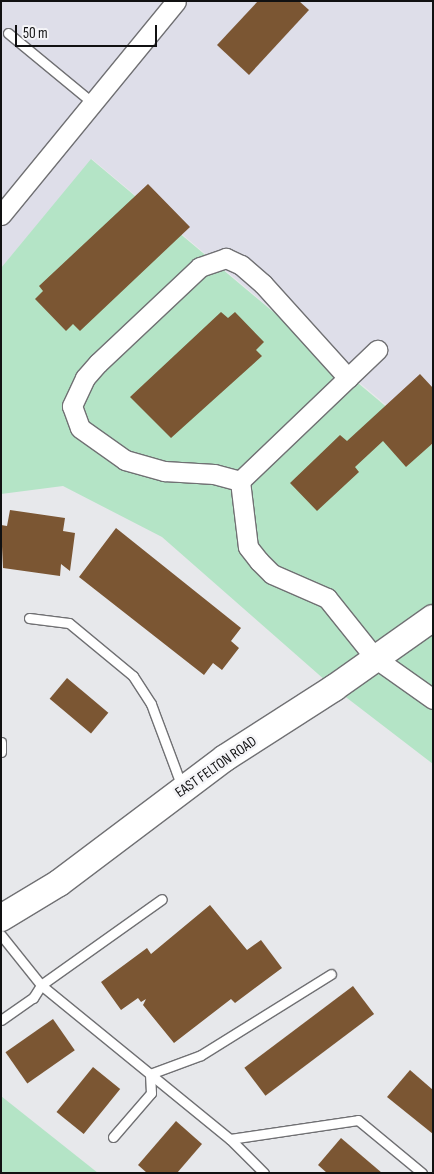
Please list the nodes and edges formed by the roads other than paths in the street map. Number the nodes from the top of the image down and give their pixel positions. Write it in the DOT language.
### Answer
graph roads {
  1 [pos="176,1"];
  2 [pos="8,33"];
  3 [pos="93,103"];
  4 [pos="1,215"];
  5 [pos="377,350"];
  6 [pos="348,378"];
  7 [pos="240,481"];
  8 [pos="29,618"];
  9 [pos="433,618"];
  10 [pos="375,658"];
  11 [pos="433,699"];
  12 [pos="1,742"];
  13 [pos="1,752"];
  14 [pos="183,790"];
  15 [pos="162,899"];
  16 [pos="1,918"];
  17 [pos="1,935"];
  18 [pos="331,974"];
  19 [pos="41,985"];
  20 [pos="1,1020"];
  21 [pos="150,1074"];
  22 [pos="113,1137"];
  23 [pos="230,1139"];
  24 [pos="264,1173"];
  25 [pos="422,1173"];
  1 -- 3 [label="street"];
  2 -- 3 [label="lane"];
  3 -- 4 [label="street"];
  5 -- 6 [label="street"];
  6 -- 7 [label="street"];
  6 -- 7 [label="street"];
  7 -- 10 [label="street"];
  8 -- 14 [label="lane"];
  9 -- 10 [label="street, EAST FELTON ROAD"];
  10 -- 11 [label="street"];
  10 -- 14 [label="street, EAST FELTON ROAD"];
  12 -- 13 [label="lane"];
  14 -- 16 [label="street, EAST FELTON ROAD"];
  15 -- 19 [label="lane"];
  17 -- 19 [label="lane"];
  18 -- 21 [label="lane"];
  19 -- 20 [label="lane"];
  19 -- 21 [label="lane"];
  21 -- 22 [label="lane"];
  21 -- 23 [label="lane"];
  23 -- 24 [label="lane"];
  23 -- 25 [label="lane"];
}
